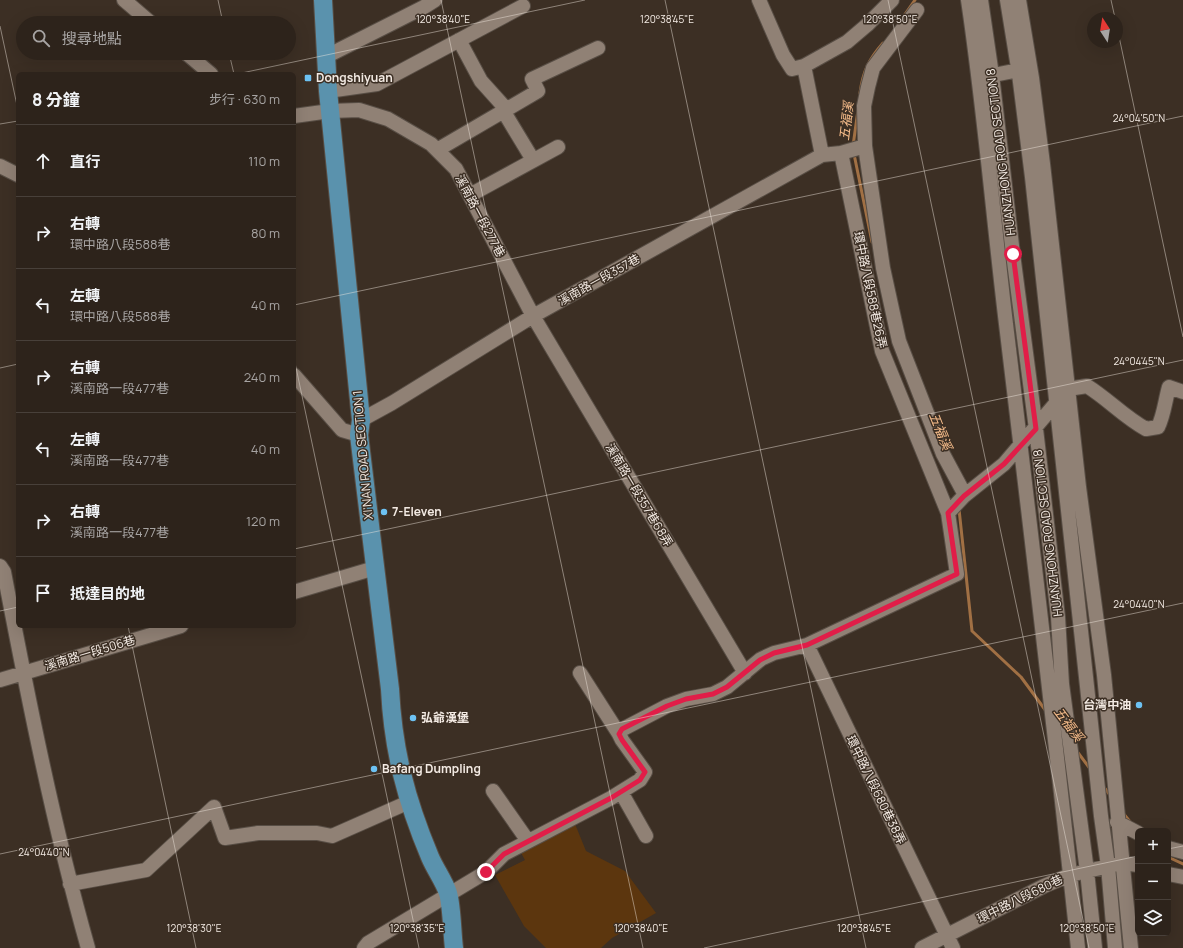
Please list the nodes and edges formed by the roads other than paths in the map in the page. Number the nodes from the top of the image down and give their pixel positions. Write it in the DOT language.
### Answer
graph roads {
  1 [pos="124,0"];
  2 [pos="323,0"];
  3 [pos="435,0"];
  4 [pos="759,0"];
  5 [pos="892,0"];
  6 [pos="968,0"];
  7 [pos="981,0"];
  8 [pos="1008,0"];
  9 [pos="1019,0"];
  10 [pos="523,6"];
  11 [pos="917,10"];
  12 [pos="143,16"];
  13 [pos="459,40"];
  14 [pos="598,48"];
  15 [pos="327,56"];
  16 [pos="194,60"];
  17 [pos="804,66"];
  18 [pos="1024,69"];
  19 [pos="209,72"];
  20 [pos="986,76"];
  21 [pos="328,91"];
  22 [pos="330,111"];
  23 [pos="505,111"];
  24 [pos="296,116"];
  25 [pos="865,146"];
  26 [pos="558,147"];
  27 [pos="437,150"];
  28 [pos="842,153"];
  29 [pos="822,155"];
  30 [pos="533,160"];
  31 [pos="0,166"];
  32 [pos="16,174"];
  33 [pos="470,195"];
  34 [pos="532,316"];
  35 [pos="296,377"];
  36 [pos="1068,389"];
  37 [pos="1183,392"];
  38 [pos="1057,404"];
  39 [pos="360,428"];
  40 [pos="1036,429"];
  41 [pos="1021,444"];
  42 [pos="964,495"];
  43 [pos="948,512"];
  44 [pos="0,566"];
  45 [pos="375,568"];
  46 [pos="296,591"];
  47 [pos="174,628"];
  48 [pos="807,645"];
  49 [pos="580,672"];
  50 [pos="23,673"];
  51 [pos="745,673"];
  52 [pos="0,680"];
  53 [pos="619,734"];
  54 [pos="493,790"];
  55 [pos="621,792"];
  56 [pos="409,802"];
  57 [pos="1117,821"];
  58 [pos="1135,830"];
  59 [pos="646,836"];
  60 [pos="528,841"];
  61 [pos="1122,863"];
  62 [pos="1135,865"];
  63 [pos="1108,866"];
  64 [pos="1087,871"];
  65 [pos="1070,875"];
  66 [pos="1171,875"];
  67 [pos="1183,877"];
  68 [pos="70,884"];
  69 [pos="448,894"];
  70 [pos="950,942"];
  71 [pos="88,948"];
  72 [pos="364,948"];
  73 [pos="454,948"];
  74 [pos="922,948"];
  75 [pos="1078,948"];
  76 [pos="1094,948"];
  77 [pos="1115,948"];
  78 [pos="1131,948"];
  1 -- 12 [label="street"];
  2 -- 15 [label="main road, XI'NAN ROAD SECTION 1"];
  3 -- 15 [label="street"];
  4 -- 17 [label="street"];
  5 -- 17 [label="street"];
  6 -- 20 [label="street, HUANZHONG ROAD SECTION 8"];
  7 -- 20 [label="street, HUANZHONG ROAD SECTION 8"];
  8 -- 18 [label="street, HUANZHONG ROAD SECTION 8"];
  9 -- 18 [label="street, HUANZHONG ROAD SECTION 8"];
  10 -- 13 [label="street"];
  11 -- 25 [label="street"];
  13 -- 21 [label="street"];
  13 -- 23 [label="street"];
  14 -- 23 [label="street"];
  15 -- 21 [label="main road, XI'NAN ROAD SECTION 1"];
  16 -- 19 [label="street"];
  17 -- 29 [label="street"];
  18 -- 20 [label="street"];
  18 -- 36 [label="street, HUANZHONG ROAD SECTION 8"];
  18 -- 38 [label="street, HUANZHONG ROAD SECTION 8"];
  20 -- 40 [label="street, HUANZHONG ROAD SECTION 8"];
  20 -- 41 [label="street, HUANZHONG ROAD SECTION 8"];
  21 -- 22 [label="main road, XI'NAN ROAD SECTION 1"];
  22 -- 24 [label="street, 溪南路一段277巷"];
  22 -- 27 [label="street, 溪南路一段277巷"];
  22 -- 39 [label="main road, XI'NAN ROAD SECTION 1"];
  23 -- 27 [label="street"];
  23 -- 30 [label="street"];
  25 -- 28 [label="street, 溪南路一段357巷"];
  25 -- 42 [label="street"];
  26 -- 30 [label="street"];
  27 -- 33 [label="street, 溪南路一段277巷"];
  28 -- 29 [label="street, 溪南路一段357巷"];
  28 -- 43 [label="street, 環中路八段588巷26弄"];
  29 -- 34 [label="street, 溪南路一段357巷"];
  30 -- 33 [label="street"];
  31 -- 32 [label="street"];
  33 -- 34 [label="street, 溪南路一段277巷"];
  34 -- 39 [label="street, 溪南路一段357巷"];
  34 -- 51 [label="street, 溪南路一段357巷68弄"];
  35 -- 39 [label="street"];
  36 -- 37 [label="street"];
  36 -- 38 [label="street"];
  36 -- 57 [label="street, HUANZHONG ROAD SECTION 8"];
  38 -- 40 [label="street"];
  38 -- 63 [label="street, HUANZHONG ROAD SECTION 8"];
  39 -- 45 [label="main road, XI'NAN ROAD SECTION 1"];
  40 -- 41 [label="street"];
  40 -- 64 [label="street, HUANZHONG ROAD SECTION 8"];
  41 -- 42 [label="street"];
  41 -- 65 [label="street, HUANZHONG ROAD SECTION 8"];
  42 -- 43 [label="street"];
  43 -- 48 [label="street, 環中路八段588巷26弄"];
  44 -- 50 [label="street"];
  45 -- 46 [label="street"];
  45 -- 56 [label="main road, XI'NAN ROAD SECTION 1"];
  47 -- 50 [label="street, 溪南路一段506巷"];
  48 -- 51 [label="street"];
  48 -- 70 [label="street, 環中路八段680巷38弄"];
  49 -- 53 [label="street"];
  50 -- 52 [label="street, 溪南路一段506巷"];
  50 -- 68 [label="street"];
  51 -- 53 [label="street"];
  53 -- 55 [label="street"];
  54 -- 60 [label="street"];
  55 -- 59 [label="street"];
  55 -- 60 [label="street"];
  56 -- 68 [label="street"];
  56 -- 69 [label="main road, XI'NAN ROAD SECTION 1"];
  57 -- 58 [label="street"];
  57 -- 61 [label="street, HUANZHONG ROAD SECTION 8"];
  60 -- 69 [label="street"];
  61 -- 62 [label="street, 環中路八段680巷"];
  61 -- 63 [label="street, 環中路八段680巷"];
  61 -- 78 [label="street, HUANZHONG ROAD SECTION 8"];
  63 -- 64 [label="street, 環中路八段680巷"];
  63 -- 77 [label="street, HUANZHONG ROAD SECTION 8"];
  64 -- 65 [label="street, 環中路八段680巷"];
  64 -- 76 [label="street, HUANZHONG ROAD SECTION 8"];
  65 -- 70 [label="street, 環中路八段680巷"];
  65 -- 75 [label="street, HUANZHONG ROAD SECTION 8"];
  66 -- 67 [label="street"];
  68 -- 71 [label="street"];
  69 -- 72 [label="street"];
  69 -- 73 [label="main road, XI'NAN ROAD SECTION 1"];
  70 -- 74 [label="street, 環中路八段680巷"];
}
